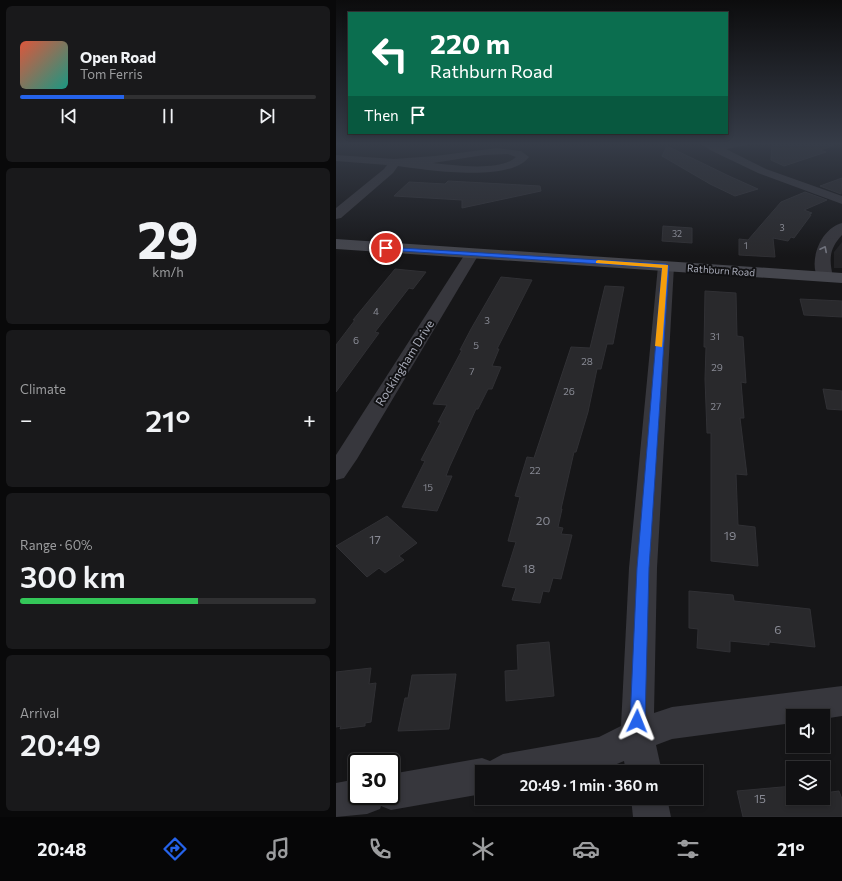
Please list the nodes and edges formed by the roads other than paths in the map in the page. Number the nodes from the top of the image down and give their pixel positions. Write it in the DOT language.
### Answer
graph roads {
  1 [pos="377,181"];
  2 [pos="790,181"];
  3 [pos="842,200"];
  4 [pos="336,215"];
  5 [pos="842,227"];
  6 [pos="336,244"];
  7 [pos="472,254"];
  8 [pos="666,266"];
  9 [pos="825,277"];
  10 [pos="842,278"];
  11 [pos="336,472"];
  12 [pos="842,701"];
  13 [pos="637,736"];
  14 [pos="542,765"];
  15 [pos="643,765"];
  16 [pos="475,777"];
  17 [pos="400,790"];
  18 [pos="348,799"];
  19 [pos="336,801"];
  20 [pos="650,805"];
  21 [pos="652,817"];
  1 -- 4 [label="street"];
  2 -- 3 [label="street"];
  9 -- 5 [label="street, one-way"];
  6 -- 7 [label="street, Rathburn Road"];
  7 -- 8 [label="street, Rathburn Road"];
  7 -- 11 [label="street, Rockingham Drive"];
  8 -- 9 [label="street, Rathburn Road"];
  8 -- 13 [label="street"];
  9 -- 10 [label="street, Rathburn Road"];
  12 -- 13 [label="street"];
  13 -- 14 [label="street"];
  13 -- 15 [label="street"];
  16 -- 17 [label="street"];
  18 -- 19 [label="street"];
  20 -- 21 [label="street"];
}
